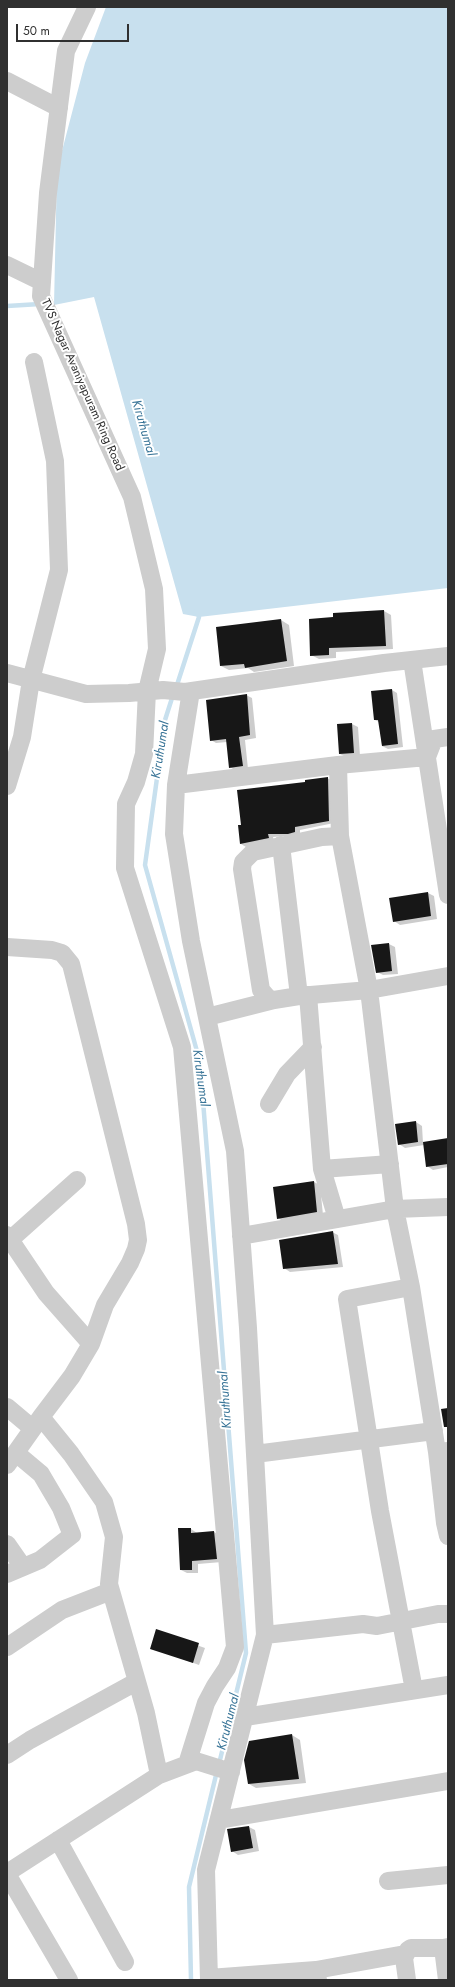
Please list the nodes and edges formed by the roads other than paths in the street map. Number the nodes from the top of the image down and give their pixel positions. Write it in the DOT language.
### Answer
graph roads {
  1 [pos="87,7"];
  2 [pos="7,81"];
  3 [pos="59,108"];
  4 [pos="7,265"];
  5 [pos="43,296"];
  6 [pos="34,362"];
  7 [pos="448,656"];
  8 [pos="418,659"];
  9 [pos="7,673"];
  10 [pos="31,680"];
  11 [pos="155,690"];
  12 [pos="188,691"];
  13 [pos="441,738"];
  14 [pos="427,757"];
  15 [pos="338,765"];
  16 [pos="176,785"];
  17 [pos="7,786"];
  18 [pos="448,831"];
  19 [pos="340,836"];
  20 [pos="281,845"];
  21 [pos="448,895"];
  22 [pos="7,947"];
  23 [pos="448,976"];
  24 [pos="369,990"];
  25 [pos="303,995"];
  26 [pos="274,1000"];
  27 [pos="207,1017"];
  28 [pos="313,1047"];
  29 [pos="269,1104"];
  30 [pos="390,1164"];
  31 [pos="322,1169"];
  32 [pos="77,1180"];
  33 [pos="448,1207"];
  34 [pos="395,1209"];
  35 [pos="337,1219"];
  36 [pos="241,1236"];
  37 [pos="9,1237"];
  38 [pos="412,1287"];
  39 [pos="91,1344"];
  40 [pos="7,1406"];
  41 [pos="37,1423"];
  42 [pos="434,1431"];
  43 [pos="369,1439"];
  44 [pos="443,1451"];
  45 [pos="255,1454"];
  46 [pos="12,1459"];
  47 [pos="448,1536"];
  48 [pos="7,1544"];
  49 [pos="15,1571"];
  50 [pos="111,1591"];
  51 [pos="448,1614"];
  52 [pos="401,1620"];
  53 [pos="265,1635"];
  54 [pos="7,1647"];
  55 [pos="136,1682"];
  56 [pos="448,1685"];
  57 [pos="414,1690"];
  58 [pos="245,1716"];
  59 [pos="7,1755"];
  60 [pos="192,1762"];
  61 [pos="227,1771"];
  62 [pos="159,1775"];
  63 [pos="448,1781"];
  64 [pos="219,1820"];
  65 [pos="58,1840"];
  66 [pos="7,1874"];
  67 [pos="448,1875"];
  68 [pos="388,1881"];
  69 [pos="446,1948"];
  70 [pos="405,1954"];
  71 [pos="125,1962"];
  72 [pos="317,1975"];
  73 [pos="252,1977"];
  74 [pos="209,1979"];
  75 [pos="69,1980"];
  76 [pos="407,1980"];
  77 [pos="448,1980"];
  1 -- 3 [label="street, TVS Nagar Avaniyapuram Ring Road"];
  2 -- 3 [label="street"];
  3 -- 5 [label="street, TVS Nagar Avaniyapuram Ring Road"];
  4 -- 5 [label="street"];
  5 -- 11 [label="street, TVS Nagar Avaniyapuram Ring Road"];
  6 -- 10 [label="street"];
  7 -- 8 [label="street"];
  8 -- 12 [label="street"];
  8 -- 13 [label="street"];
  8 -- 14 [label="street"];
  9 -- 10 [label="street"];
  10 -- 11 [label="street"];
  10 -- 17 [label="street"];
  11 -- 12 [label="street"];
  11 -- 60 [label="street, TVS Nagar Avaniyapuram Ring Road"];
  12 -- 16 [label="street"];
  13 -- 14 [label="street"];
  13 -- 18 [label="street"];
  14 -- 15 [label="street"];
  14 -- 21 [label="street"];
  15 -- 16 [label="street"];
  15 -- 19 [label="street"];
  16 -- 27 [label="street"];
  19 -- 20 [label="street"];
  19 -- 24 [label="street"];
  20 -- 25 [label="street"];
  20 -- 26 [label="street"];
  22 -- 39 [label="street"];
  23 -- 24 [label="street"];
  24 -- 25 [label="street"];
  24 -- 30 [label="street"];
  25 -- 26 [label="street"];
  25 -- 28 [label="street"];
  26 -- 27 [label="street"];
  27 -- 36 [label="street"];
  28 -- 29 [label="street"];
  28 -- 31 [label="street"];
  30 -- 31 [label="street"];
  30 -- 34 [label="street"];
  31 -- 35 [label="street"];
  32 -- 37 [label="street"];
  33 -- 34 [label="street"];
  34 -- 35 [label="street"];
  34 -- 38 [label="street"];
  35 -- 36 [label="street"];
  36 -- 45 [label="street"];
  37 -- 39 [label="street"];
  38 -- 42 [label="street"];
  38 -- 43 [label="street"];
  39 -- 41 [label="street"];
  40 -- 41 [label="street"];
  41 -- 46 [label="street"];
  41 -- 50 [label="street"];
  42 -- 43 [label="street"];
  42 -- 44 [label="street"];
  43 -- 45 [label="street"];
  43 -- 52 [label="street"];
  44 -- 47 [label="street"];
  45 -- 53 [label="street"];
  46 -- 49 [label="street"];
  48 -- 49 [label="street"];
  50 -- 54 [label="street"];
  50 -- 55 [label="street"];
  51 -- 52 [label="street"];
  52 -- 53 [label="street"];
  52 -- 57 [label="street"];
  53 -- 58 [label="street"];
  55 -- 59 [label="street"];
  55 -- 62 [label="street"];
  56 -- 57 [label="street"];
  57 -- 58 [label="street"];
  58 -- 61 [label="street"];
  60 -- 61 [label="street"];
  60 -- 62 [label="street"];
  61 -- 64 [label="street"];
  62 -- 65 [label="street"];
  63 -- 64 [label="street"];
  64 -- 74 [label="street"];
  65 -- 66 [label="street"];
  65 -- 71 [label="street"];
  66 -- 75 [label="street"];
  67 -- 68 [label="street"];
  69 -- 70 [label="street"];
  69 -- 77 [label="street"];
  70 -- 72 [label="street"];
  70 -- 76 [label="street"];
  72 -- 73 [label="street"];
  73 -- 74 [label="street"];
}
